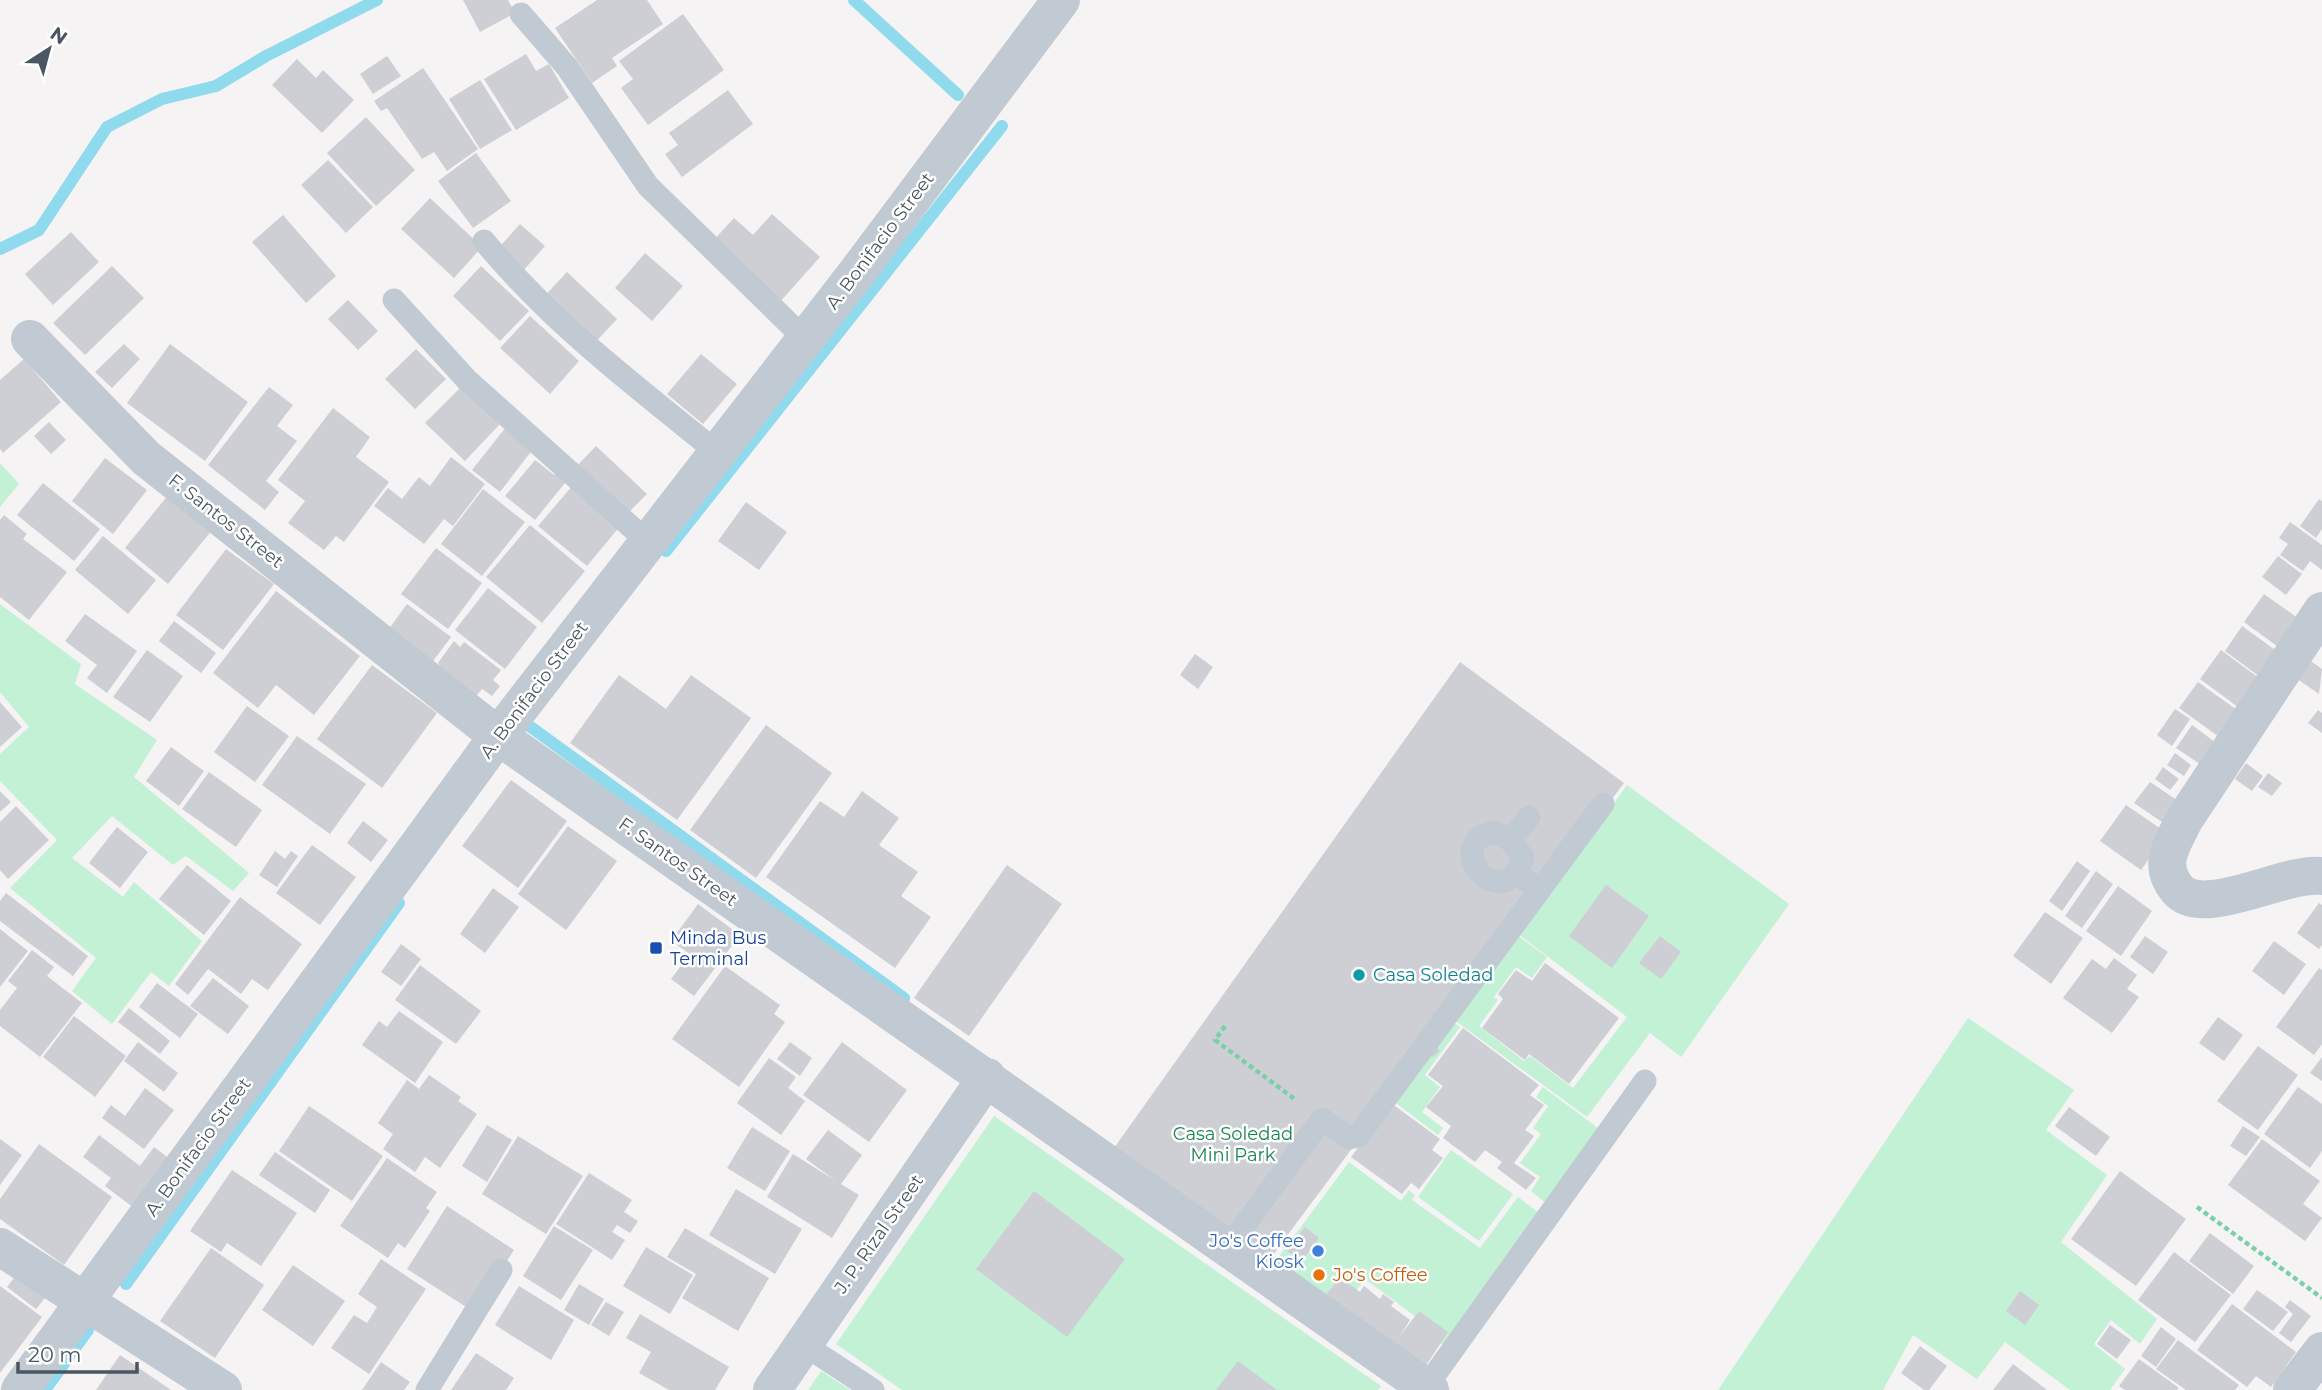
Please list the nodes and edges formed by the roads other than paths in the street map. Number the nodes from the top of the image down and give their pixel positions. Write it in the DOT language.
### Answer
graph roads {
  1 [pos="1061,0"];
  2 [pos="521,14"];
  3 [pos="484,241"];
  4 [pos="394,300"];
  5 [pos="805,339"];
  6 [pos="30,340"];
  7 [pos="717,452"];
  8 [pos="648,542"];
  9 [pos="2322,611"];
  10 [pos="498,736"];
  11 [pos="1603,804"];
  12 [pos="1529,817"];
  13 [pos="1511,840"];
  14 [pos="1517,873"];
  15 [pos="2322,876"];
  16 [pos="1539,890"];
  17 [pos="987,1077"];
  18 [pos="1645,1081"];
  19 [pos="0,1247"];
  20 [pos="1227,1248"];
  21 [pos="501,1270"];
  22 [pos="84,1303"];
  23 [pos="803,1344"];
  24 [pos="2322,1351"];
  25 [pos="1428,1389"];
  26 [pos="20,1390"];
  27 [pos="223,1390"];
  28 [pos="427,1390"];
  29 [pos="772,1390"];
  30 [pos="873,1390"];
  31 [pos="2292,1390"];
  1 -- 5 [label="street, A. Bonifacio Street"];
  2 -- 5 [label="lane"];
  3 -- 7 [label="lane"];
  4 -- 8 [label="lane"];
  5 -- 7 [label="street, A. Bonifacio Street"];
  6 -- 10 [label="street, F. Santos Street"];
  7 -- 8 [label="street, A. Bonifacio Street"];
  8 -- 10 [label="street, A. Bonifacio Street"];
  9 -- 15 [label="street"];
  10 -- 17 [label="street, F. Santos Street"];
  10 -- 22 [label="street, A. Bonifacio Street"];
  11 -- 16 [label="lane"];
  12 -- 13 [label="lane"];
  13 -- 14 [label="lane"];
  13 -- 14 [label="lane"];
  14 -- 16 [label="lane"];
  16 -- 20 [label="lane"];
  17 -- 20 [label="street, F. Santos Street"];
  17 -- 23 [label="street, J. P. Rizal Street"];
  18 -- 25 [label="lane"];
  19 -- 22 [label="street"];
  20 -- 25 [label="street, F. Santos Street"];
  21 -- 28 [label="lane"];
  22 -- 26 [label="street, A. Bonifacio Street"];
  22 -- 27 [label="street"];
  23 -- 29 [label="street, J. P. Rizal Street"];
  23 -- 30 [label="lane"];
  24 -- 31 [label="street"];
}
